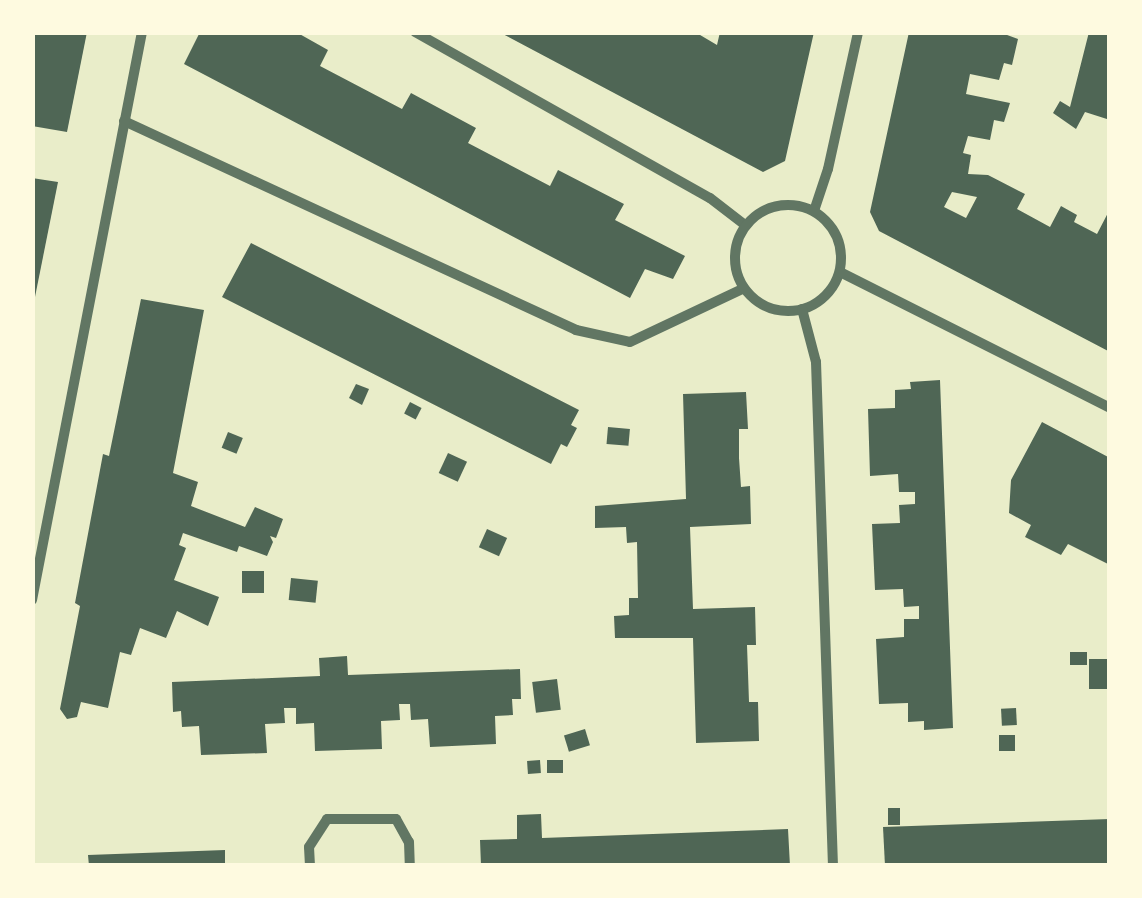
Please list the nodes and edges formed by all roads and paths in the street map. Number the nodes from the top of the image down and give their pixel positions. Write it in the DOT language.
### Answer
graph roads {
  1 [pos="142,32"];
  2 [pos="416,32"];
  3 [pos="858,32"];
  4 [pos="124,121"];
  5 [pos="814,211"];
  6 [pos="745,226"];
  7 [pos="840,272"];
  8 [pos="744,288"];
  9 [pos="802,309"];
  10 [pos="1110,408"];
  11 [pos="32,600"];
  12 [pos="310,866"];
  13 [pos="410,866"];
  14 [pos="833,866"];
  1 -- 4 [label="street"];
  2 -- 6 [label="street"];
  3 -- 5 [label="street"];
  4 -- 8 [label="street"];
  4 -- 11 [label="street"];
  5 -- 6 [label="street"];
  5 -- 7 [label="street"];
  6 -- 8 [label="street"];
  7 -- 9 [label="street"];
  7 -- 10 [label="street"];
  8 -- 9 [label="street"];
  9 -- 14 [label="street"];
  12 -- 13 [label="street"];
}
